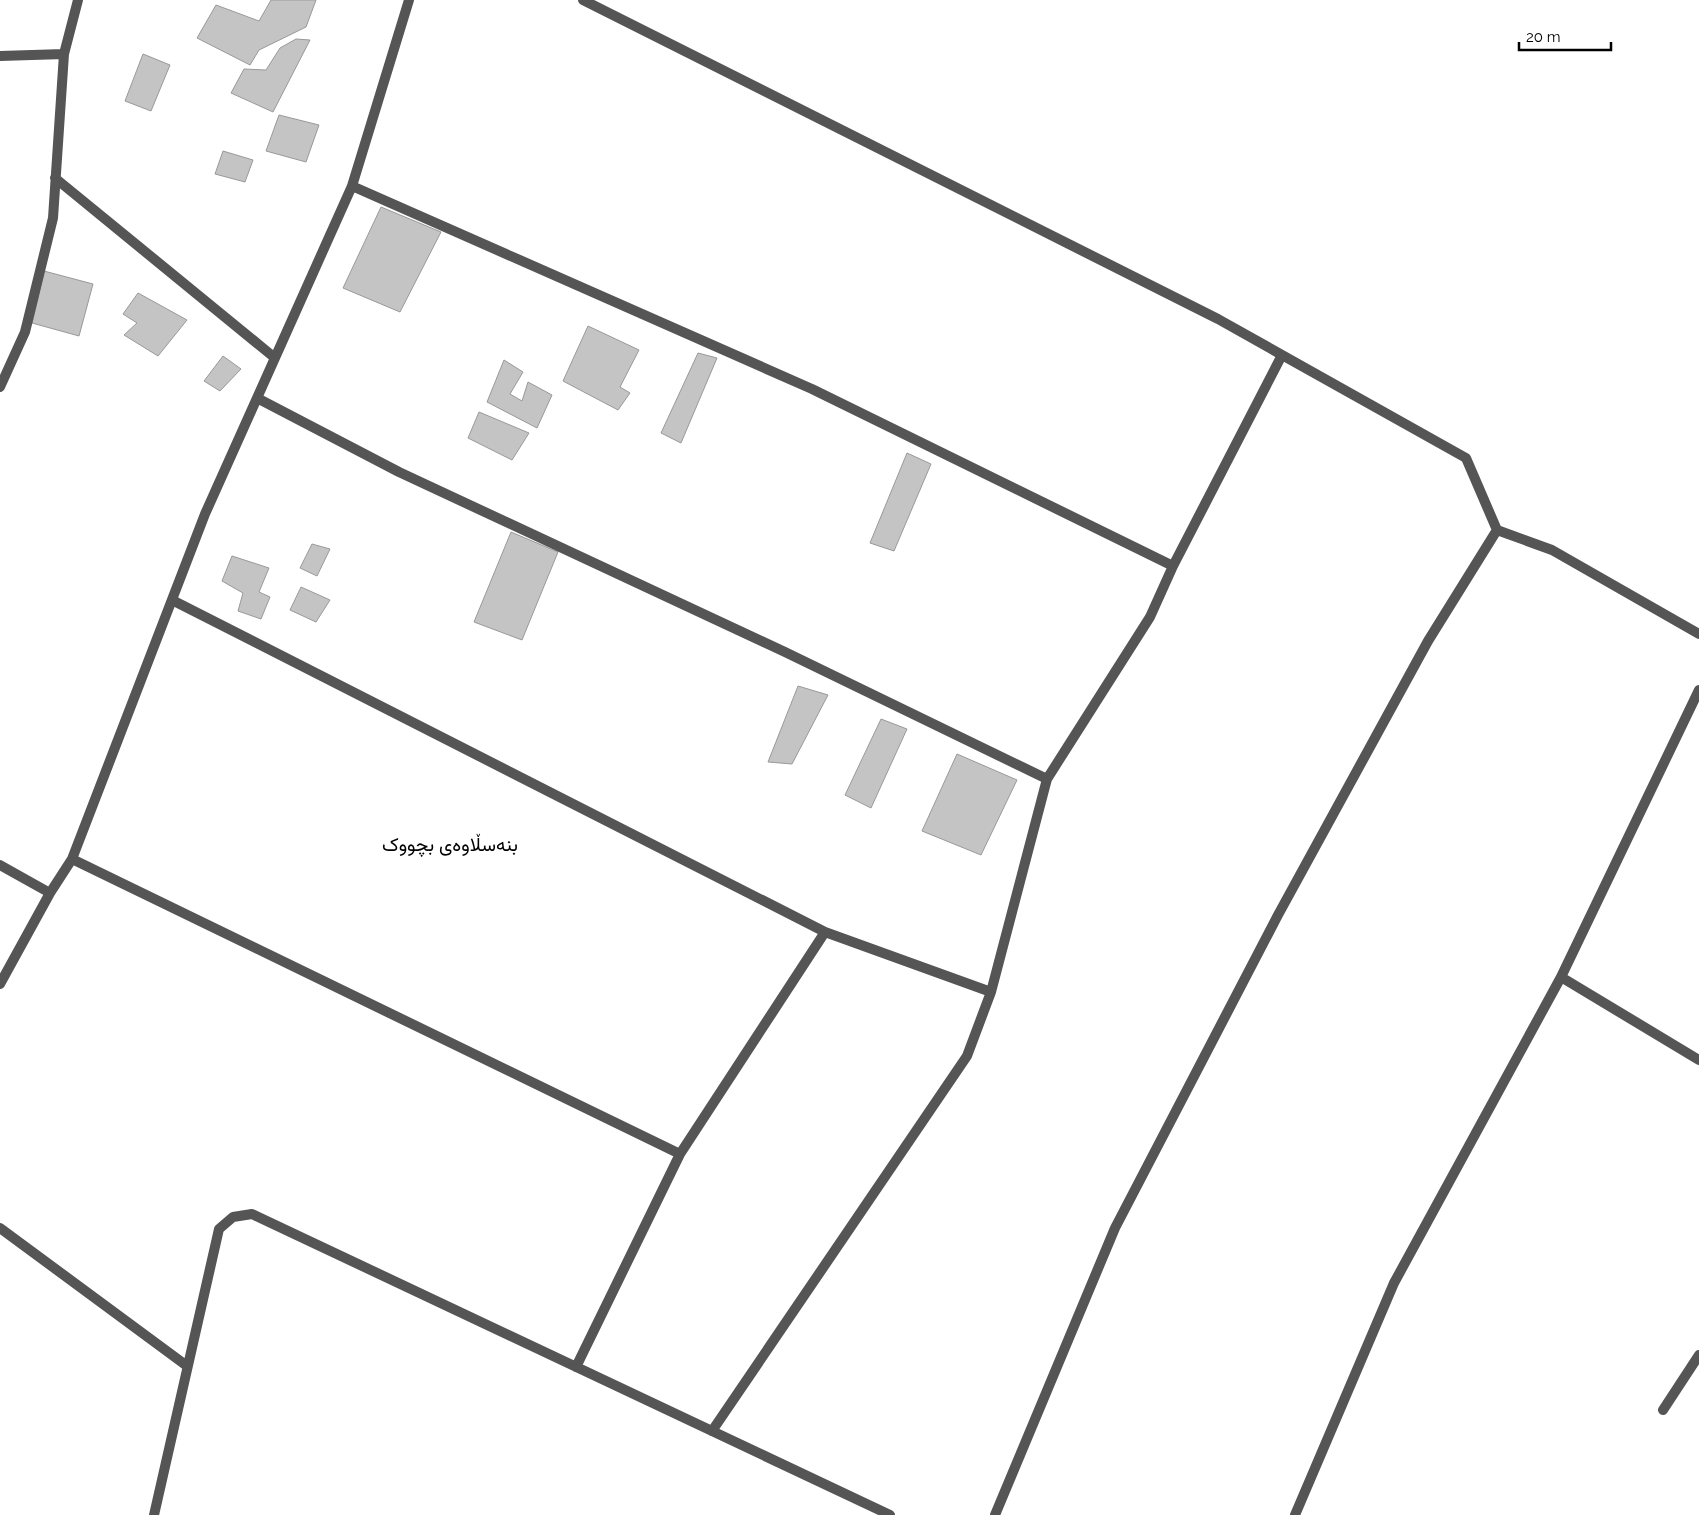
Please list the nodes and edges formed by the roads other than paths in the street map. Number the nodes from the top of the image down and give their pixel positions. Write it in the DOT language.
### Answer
graph roads {
  1 [pos="78,0"];
  2 [pos="409,0"];
  3 [pos="583,0"];
  4 [pos="64,54"];
  5 [pos="0,56"];
  6 [pos="55,178"];
  7 [pos="352,186"];
  8 [pos="1282,355"];
  9 [pos="275,358"];
  10 [pos="0,387"];
  11 [pos="257,398"];
  12 [pos="1497,530"];
  13 [pos="1173,566"];
  14 [pos="172,600"];
  15 [pos="1699,634"];
  16 [pos="1699,690"];
  17 [pos="1047,779"];
  18 [pos="72,859"];
  19 [pos="0,866"];
  20 [pos="50,893"];
  21 [pos="825,932"];
  22 [pos="1561,977"];
  23 [pos="0,984"];
  24 [pos="991,992"];
  25 [pos="1699,1060"];
  26 [pos="680,1154"];
  27 [pos="0,1228"];
  28 [pos="1699,1355"];
  29 [pos="187,1366"];
  30 [pos="576,1367"];
  31 [pos="1663,1410"];
  32 [pos="712,1431"];
  33 [pos="154,1515"];
  34 [pos="890,1515"];
  35 [pos="995,1515"];
  36 [pos="1295,1515"];
  1 -- 4 [label="street"];
  2 -- 7 [label="street"];
  3 -- 8 [label="street"];
  4 -- 5 [label="street"];
  4 -- 6 [label="street"];
  6 -- 9 [label="street"];
  6 -- 10 [label="street"];
  7 -- 9 [label="street"];
  7 -- 13 [label="street"];
  8 -- 12 [label="street"];
  8 -- 13 [label="street"];
  9 -- 11 [label="street"];
  11 -- 14 [label="street"];
  11 -- 17 [label="street"];
  12 -- 15 [label="street"];
  12 -- 35 [label="street"];
  13 -- 17 [label="street"];
  14 -- 18 [label="street"];
  14 -- 21 [label="street"];
  16 -- 22 [label="street"];
  17 -- 24 [label="street"];
  18 -- 20 [label="street"];
  18 -- 26 [label="street"];
  19 -- 20 [label="street"];
  20 -- 23 [label="street"];
  21 -- 24 [label="street"];
  21 -- 26 [label="street"];
  22 -- 25 [label="street"];
  22 -- 36 [label="street"];
  24 -- 32 [label="street"];
  26 -- 30 [label="street"];
  27 -- 29 [label="street"];
  28 -- 31 [label="street"];
  29 -- 30 [label="street"];
  29 -- 33 [label="street"];
  30 -- 32 [label="street"];
  32 -- 34 [label="street"];
}
